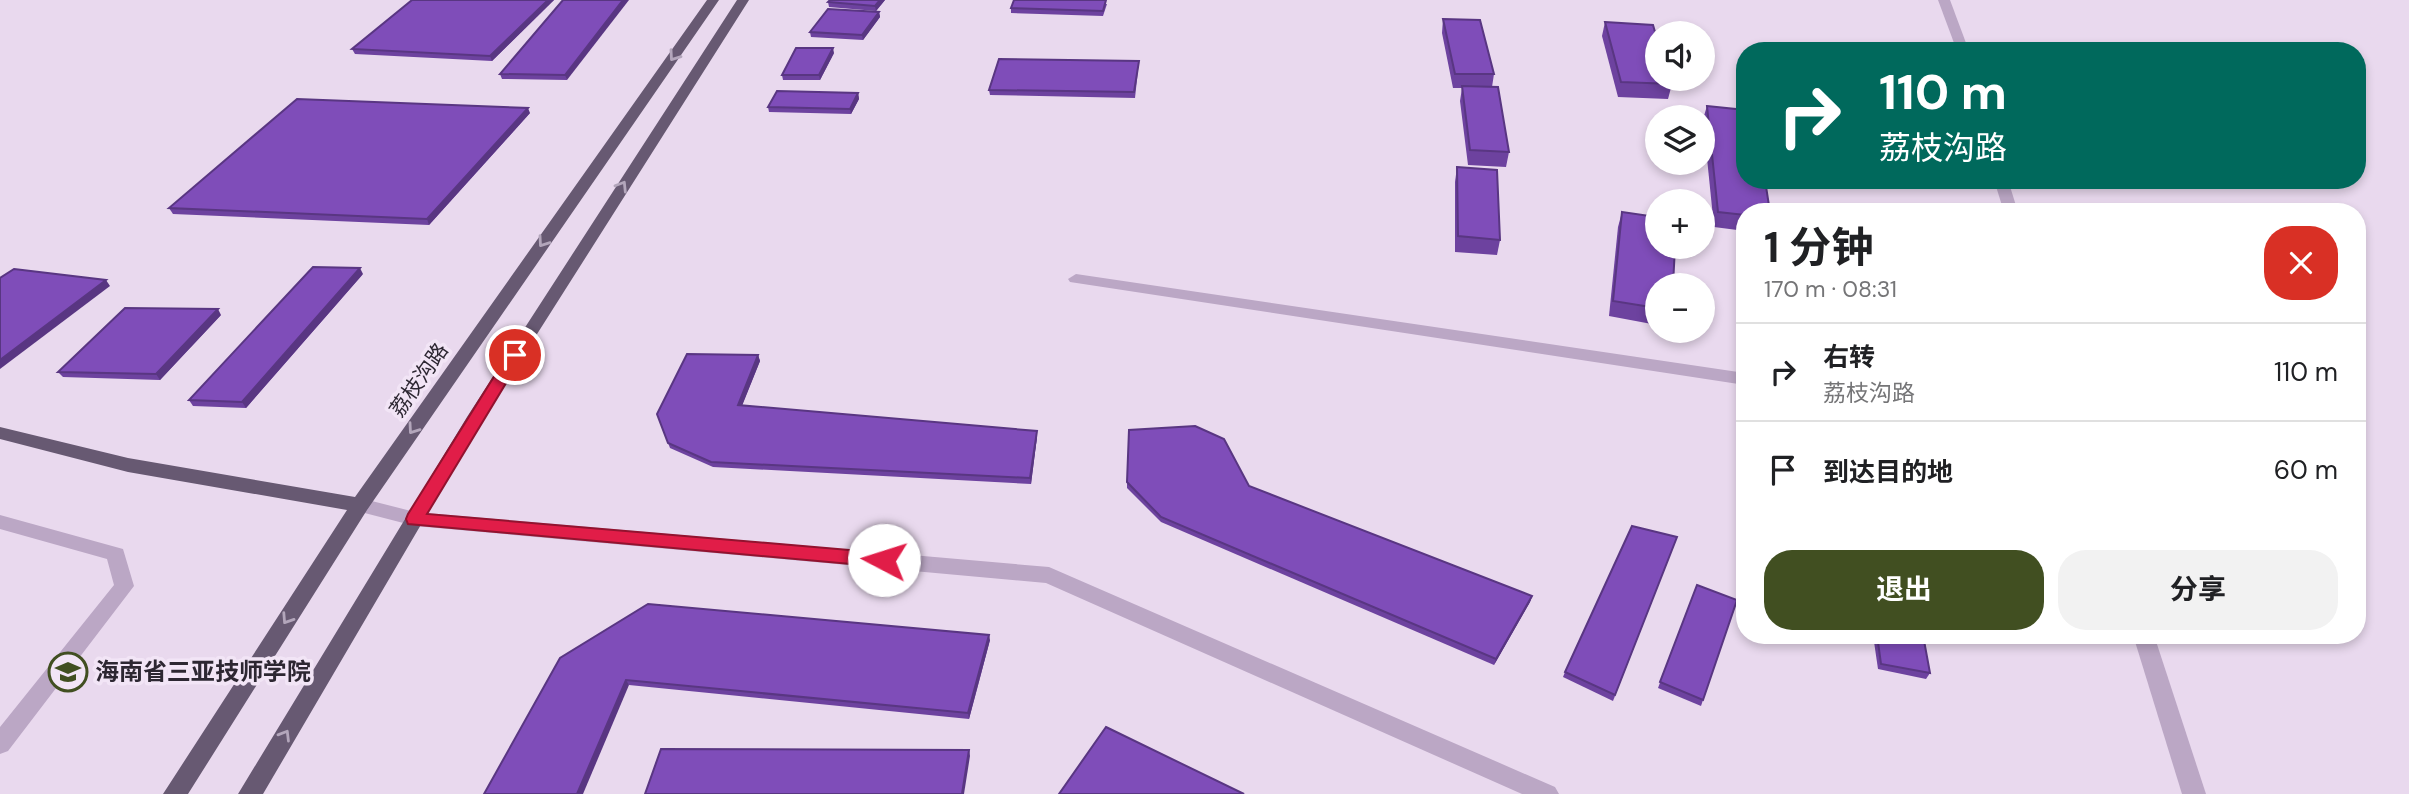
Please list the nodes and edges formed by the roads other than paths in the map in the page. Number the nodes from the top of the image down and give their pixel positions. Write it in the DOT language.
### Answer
graph roads {
  1 [pos="713,0"];
  2 [pos="743,0"];
  3 [pos="1944,0"];
  4 [pos="1960,42"];
  5 [pos="1076,279"];
  6 [pos="1736,378"];
  7 [pos="0,433"];
  8 [pos="360,505"];
  9 [pos="415,519"];
  10 [pos="0,522"];
  11 [pos="2146,644"];
  12 [pos="0,744"];
  13 [pos="175,794"];
  14 [pos="250,794"];
  15 [pos="1547,794"];
  16 [pos="2194,794"];
  1 -- 8 [label="main road, 荔枝沟路, one-way"];
  9 -- 2 [label="main road, one-way"];
  3 -- 4 [label="street"];
  5 -- 6 [label="street"];
  7 -- 8 [label="main road"];
  8 -- 9 [label="street"];
  8 -- 13 [label="main road, 荔枝沟路, one-way"];
  14 -- 9 [label="main road, one-way"];
  9 -- 15 [label="street"];
  10 -- 12 [label="street"];
  11 -- 16 [label="street"];
}
